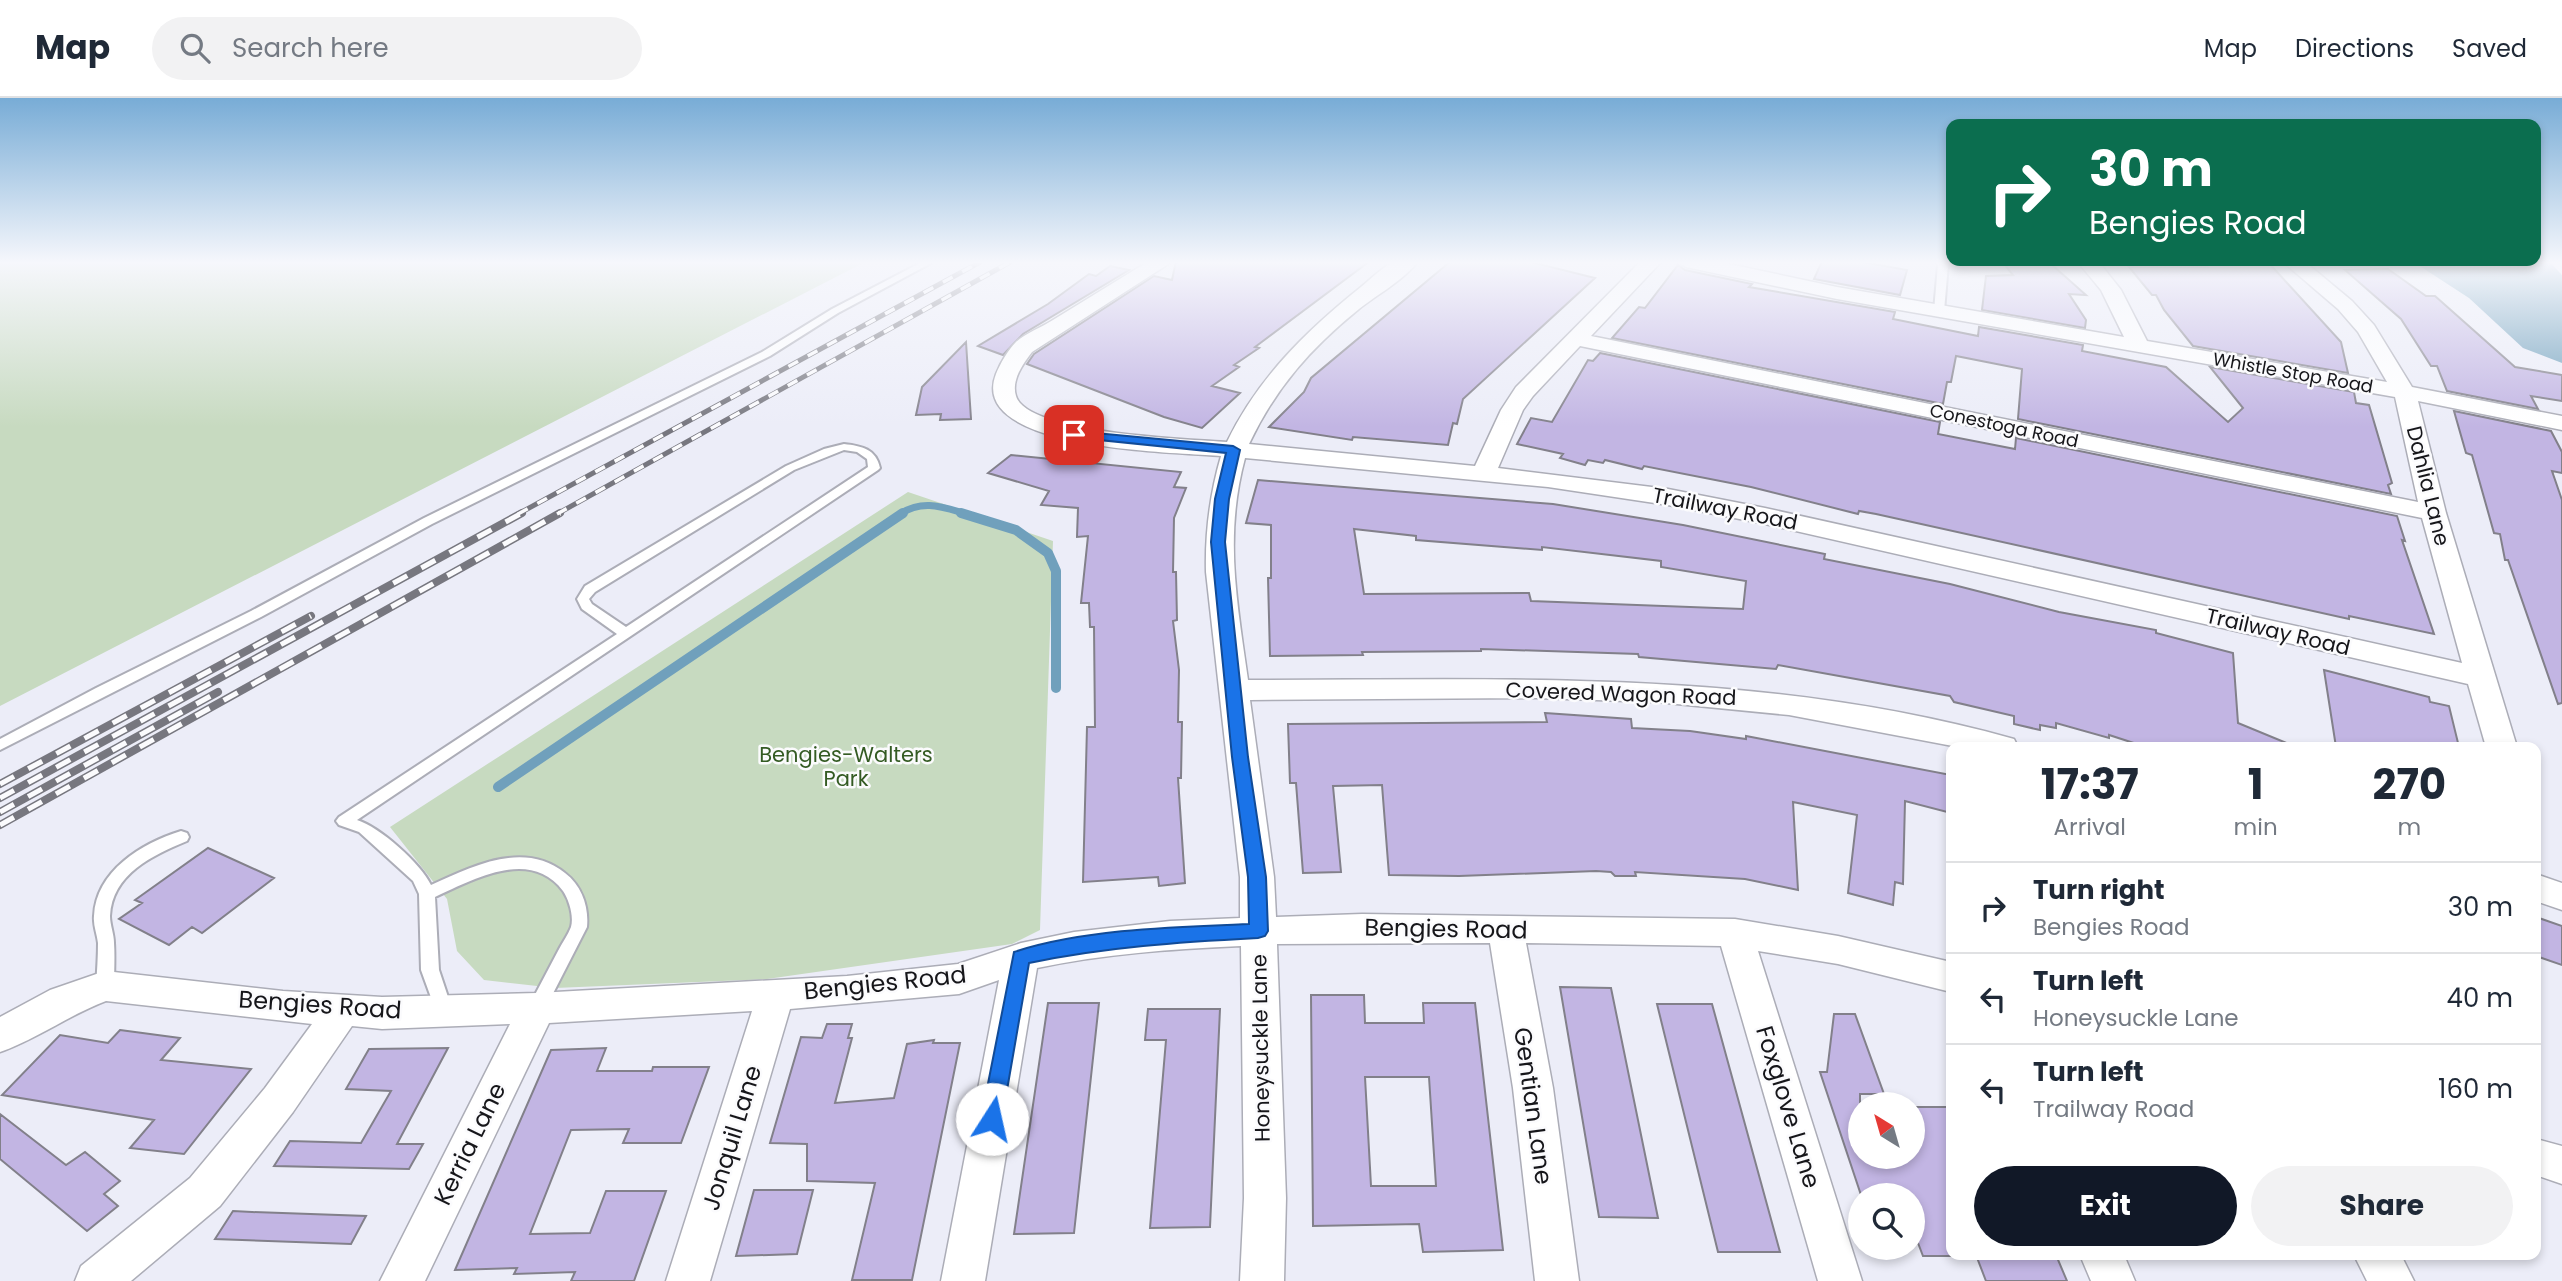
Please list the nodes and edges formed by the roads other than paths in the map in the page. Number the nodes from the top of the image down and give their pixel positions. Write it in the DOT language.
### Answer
graph roads {
  1 [pos="828,316"];
  2 [pos="1072,316"];
  3 [pos="1335,316"];
  4 [pos="1598,316"];
  5 [pos="1969,316"];
  6 [pos="2125,316"];
  7 [pos="2355,316"];
  8 [pos="1575,339"];
  9 [pos="2138,345"];
  10 [pos="2405,393"];
  11 [pos="2562,423"];
  12 [pos="1233,450"];
  13 [pos="1483,474"];
  14 [pos="2433,513"];
  15 [pos="626,634"];
  16 [pos="2480,677"];
  17 [pos="1235,690"];
  18 [pos="1979,742"];
  19 [pos="2500,742"];
  20 [pos="0,745"];
  21 [pos="181,837"];
  22 [pos="2541,889"];
  23 [pos="427,894"];
  24 [pos="2562,897"];
  25 [pos="1258,931"];
  26 [pos="1506,931"];
  27 [pos="1735,933"];
  28 [pos="1021,957"];
  29 [pos="1946,976"];
  30 [pos="105,986"];
  31 [pos="776,994"];
  32 [pos="537,1008"];
  33 [pos="443,1009"];
  34 [pos="343,1010"];
  35 [pos="0,1035"];
  36 [pos="2541,1159"];
  37 [pos="2562,1165"];
  38 [pos="2104,1260"];
  39 [pos="2379,1260"];
  40 [pos="97,1281"];
  41 [pos="402,1281"];
  42 [pos="688,1281"];
  43 [pos="963,1281"];
  44 [pos="1262,1281"];
  45 [pos="1557,1281"];
  46 [pos="1840,1281"];
  47 [pos="2113,1281"];
  48 [pos="2392,1281"];
  1 -- 20 [label="lane"];
  2 -- 12 [label="street, Trailway Road"];
  3 -- 12 [label="street, Honeysuckle Lane"];
  4 -- 8 [label="street"];
  5 -- 9 [label="street, Whistle Stop Road"];
  6 -- 9 [label="street"];
  7 -- 10 [label="street, Dahlia Lane"];
  8 -- 13 [label="street"];
  8 -- 14 [label="street, Conestoga Road"];
  9 -- 10 [label="street, Whistle Stop Road"];
  10 -- 11 [label="street, Whistle Stop Road"];
  10 -- 14 [label="street, Dahlia Lane"];
  12 -- 13 [label="street, Trailway Road"];
  12 -- 17 [label="street, Honeysuckle Lane"];
  13 -- 16 [label="street, Trailway Road"];
  14 -- 16 [label="street, Dahlia Lane"];
  15 -- 15 [label="lane"];
  15 -- 23 [label="lane"];
  16 -- 19 [label="street, Dahlia Lane"];
  17 -- 18 [label="street, Covered Wagon Road"];
  17 -- 25 [label="street, Honeysuckle Lane"];
  21 -- 30 [label="lane"];
  22 -- 24 [label="street"];
  23 -- 32 [label="lane"];
  23 -- 33 [label="lane"];
  25 -- 26 [label="street, Bengies Road"];
  25 -- 28 [label="street, Bengies Road"];
  25 -- 44 [label="street, Honeysuckle Lane"];
  26 -- 27 [label="street, Bengies Road"];
  26 -- 45 [label="street, Gentian Lane"];
  27 -- 29 [label="street, Bengies Road"];
  27 -- 46 [label="street, Foxglove Lane"];
  28 -- 31 [label="street, Bengies Road"];
  28 -- 43 [label="street"];
  30 -- 34 [label="street, Bengies Road"];
  30 -- 35 [label="street"];
  31 -- 32 [label="street, Bengies Road"];
  31 -- 42 [label="street, Jonquil Lane"];
  32 -- 33 [label="street, Bengies Road"];
  32 -- 41 [label="street, Kerria Lane"];
  33 -- 34 [label="street, Bengies Road"];
  34 -- 40 [label="street"];
  36 -- 37 [label="street"];
  38 -- 47 [label="street"];
  39 -- 48 [label="street"];
}
